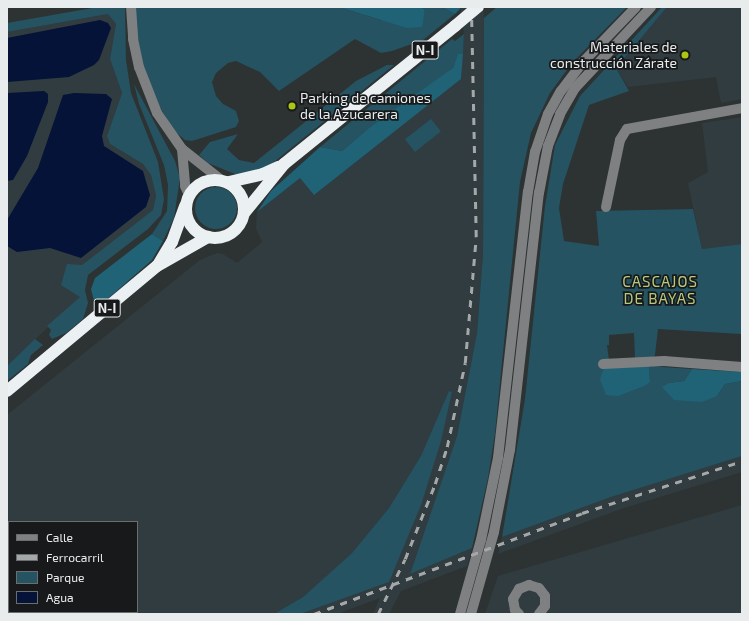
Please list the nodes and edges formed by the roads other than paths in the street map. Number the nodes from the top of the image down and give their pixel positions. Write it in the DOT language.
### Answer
graph roads {
  1 [pos="131,7"];
  2 [pos="478,7"];
  3 [pos="636,7"];
  4 [pos="651,7"];
  5 [pos="742,108"];
  6 [pos="182,150"];
  7 [pos="284,164"];
  8 [pos="224,181"];
  9 [pos="188,198"];
  10 [pos="606,207"];
  11 [pos="245,212"];
  12 [pos="208,237"];
  13 [pos="157,266"];
  14 [pos="602,364"];
  15 [pos="742,367"];
  16 [pos="7,391"];
  17 [pos="460,614"];
  18 [pos="471,614"];
  19 [pos="519,614"];
  20 [pos="539,614"];
  1 -- 6 [label="street"];
  2 -- 7 [label="highway, N-I, bridge"];
  3 -- 17 [label="street"];
  4 -- 18 [label="street"];
  5 -- 10 [label="street"];
  6 -- 8 [label="street"];
  6 -- 9 [label="street"];
  7 -- 8 [label="highway, N-I"];
  7 -- 11 [label="highway, N-I"];
  8 -- 9 [label="highway"];
  8 -- 11 [label="highway"];
  9 -- 12 [label="highway"];
  9 -- 13 [label="highway, N-I"];
  11 -- 12 [label="highway"];
  12 -- 13 [label="highway, N-I"];
  13 -- 16 [label="highway, N-I"];
  14 -- 15 [label="street"];
  19 -- 20 [label="street"];
}
